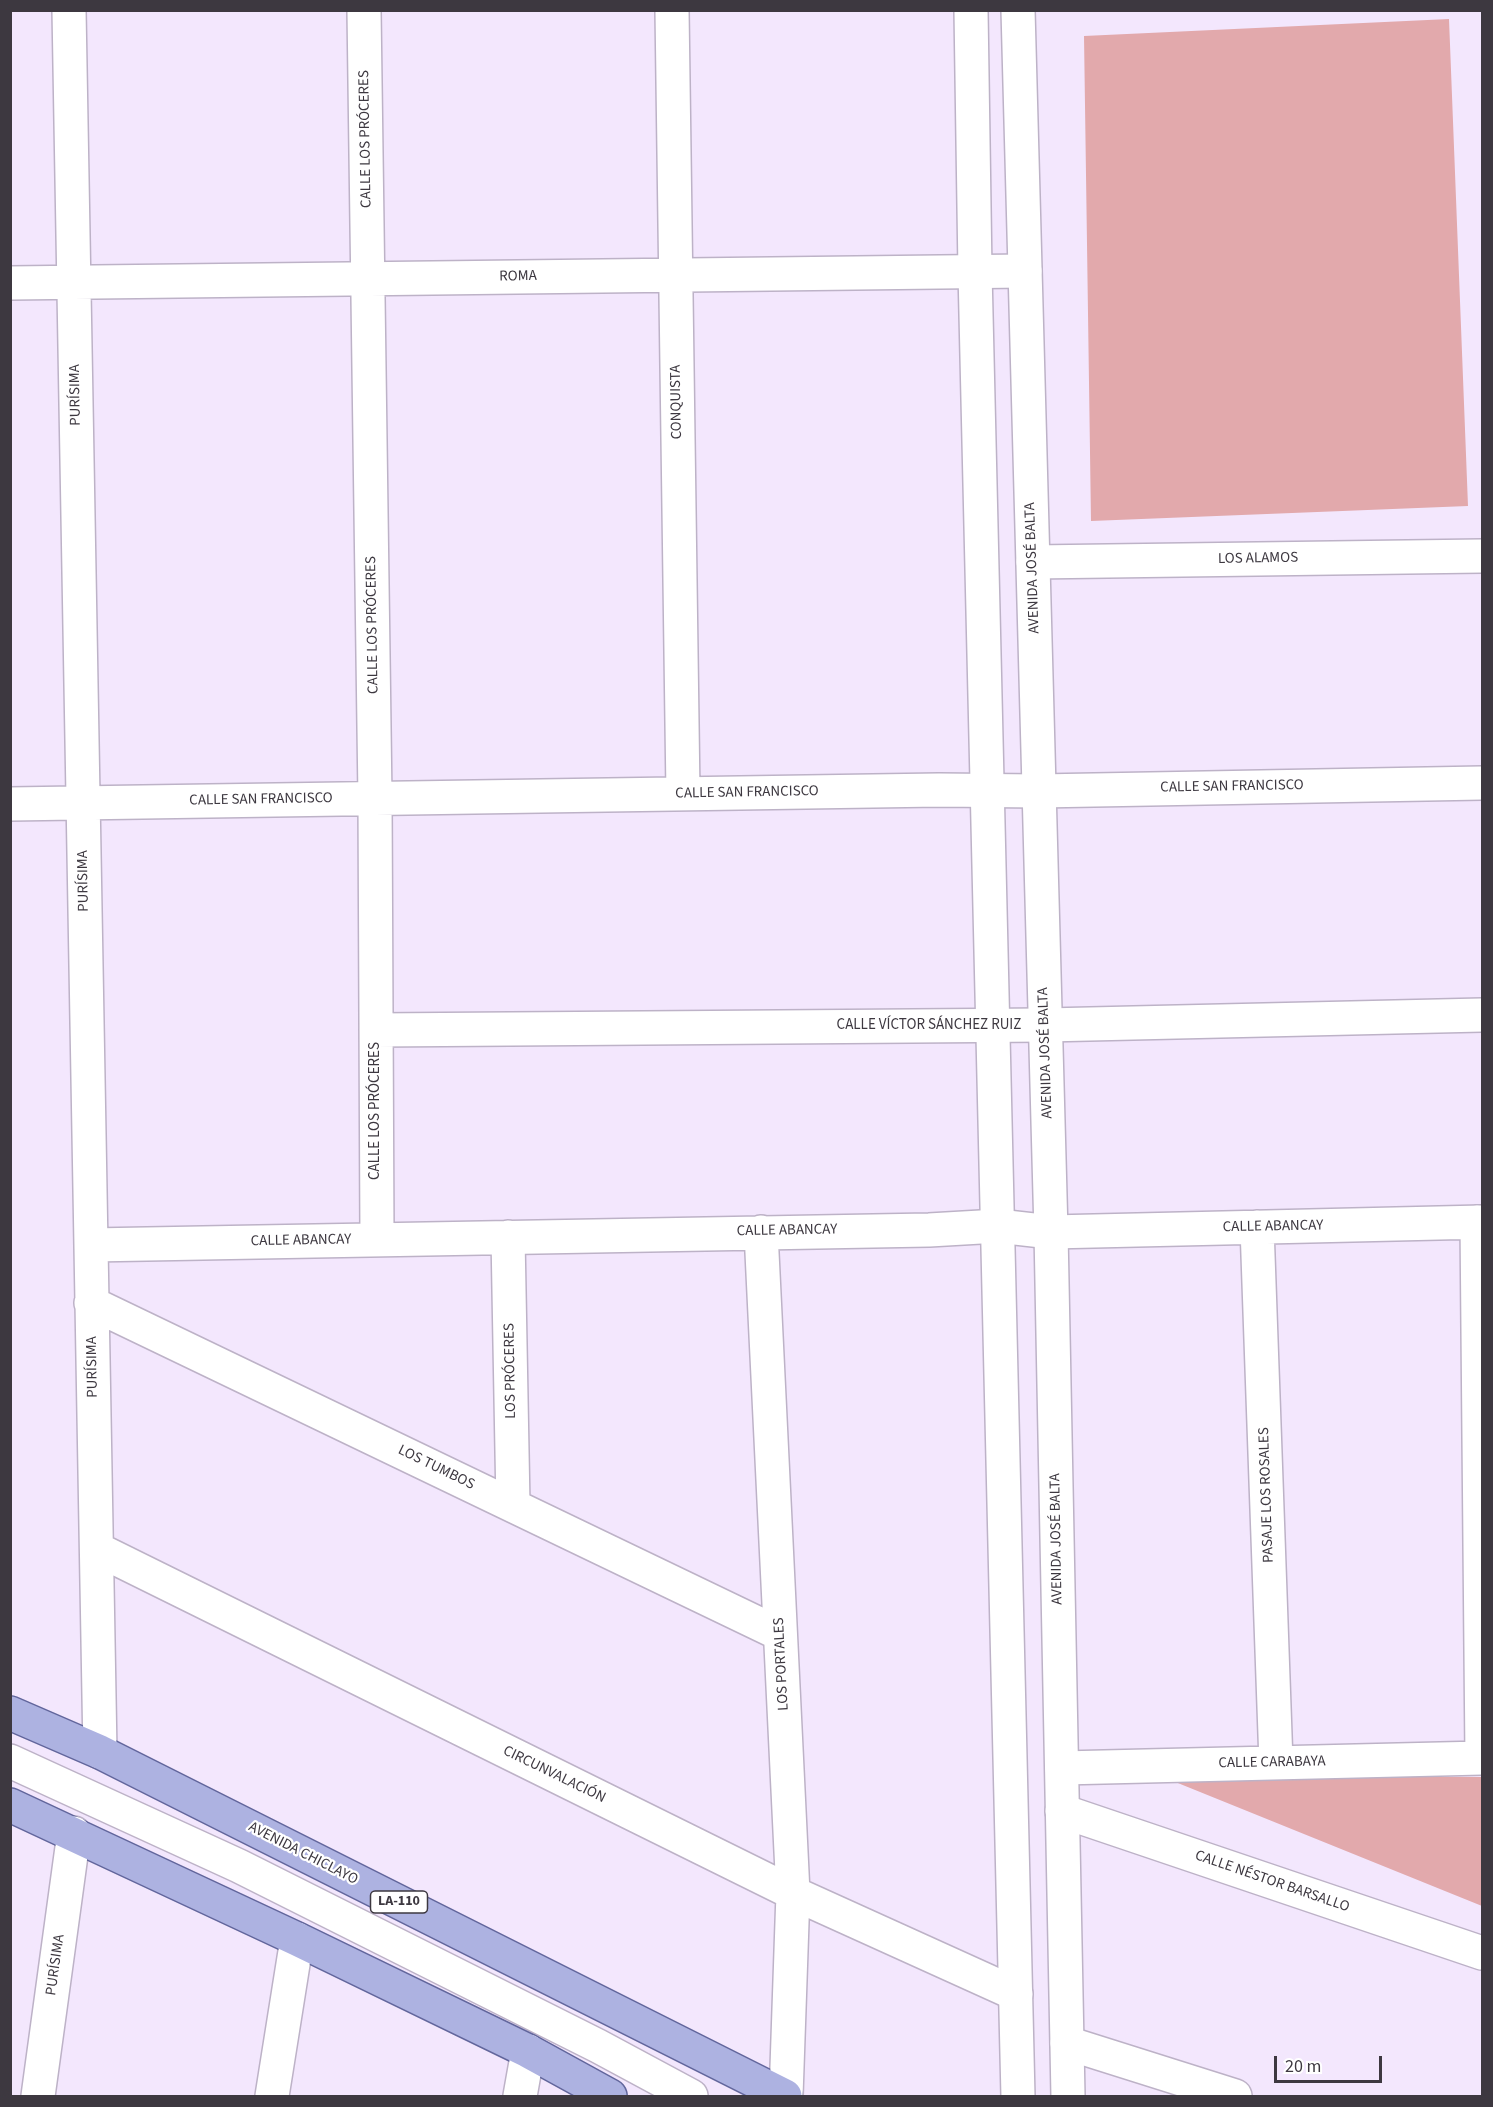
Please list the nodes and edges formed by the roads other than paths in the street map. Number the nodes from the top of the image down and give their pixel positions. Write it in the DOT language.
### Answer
graph roads {
  1 [pos="69,10"];
  2 [pos="364,10"];
  3 [pos="672,10"];
  4 [pos="971,10"];
  5 [pos="1018,10"];
  6 [pos="975,272"];
  7 [pos="1025,272"];
  8 [pos="675,275"];
  9 [pos="368,278"];
  10 [pos="74,282"];
  11 [pos="10,283"];
  12 [pos="1482,555"];
  13 [pos="1033,562"];
  14 [pos="1482,783"];
  15 [pos="988,790"];
  16 [pos="1039,791"];
  17 [pos="683,794"];
  18 [pos="375,798"];
  19 [pos="83,803"];
  20 [pos="10,804"];
  21 [pos="1482,1015"];
  22 [pos="1046,1025"];
  23 [pos="994,1026"];
  24 [pos="376,1030"];
  25 [pos="1480,1222"];
  26 [pos="998,1226"];
  27 [pos="1257,1227"];
  28 [pos="761,1232"];
  29 [pos="1051,1232"];
  30 [pos="508,1237"];
  31 [pos="377,1239"];
  32 [pos="91,1245"];
  33 [pos="91,1303"];
  34 [pos="513,1505"];
  35 [pos="97,1549"];
  36 [pos="780,1634"];
  37 [pos="10,1713"];
  38 [pos="100,1752"];
  39 [pos="1482,1758"];
  40 [pos="10,1761"];
  41 [pos="1276,1763"];
  42 [pos="1062,1768"];
  43 [pos="10,1805"];
  44 [pos="1062,1811"];
  45 [pos="74,1833"];
  46 [pos="793,1893"];
  47 [pos="297,1939"];
  48 [pos="1482,1953"];
  49 [pos="1016,1994"];
  50 [pos="1067,2043"];
  51 [pos="528,2051"];
  52 [pos="38,2097"];
  53 [pos="272,2097"];
  54 [pos="520,2097"];
  55 [pos="610,2097"];
  56 [pos="691,2097"];
  57 [pos="786,2097"];
  58 [pos="1018,2097"];
  59 [pos="1068,2097"];
  60 [pos="1235,2097"];
  1 -- 10 [label="street, PURÍSIMA"];
  2 -- 9 [label="street, CALLE LOS PRÓCERES"];
  3 -- 8 [label="street, CONQUISTA"];
  4 -- 6 [label="street"];
  5 -- 7 [label="street, AVENIDA JOSÉ BALTA"];
  6 -- 7 [label="street, ROMA"];
  6 -- 8 [label="street, ROMA"];
  6 -- 15 [label="street"];
  7 -- 13 [label="street, AVENIDA JOSÉ BALTA"];
  8 -- 9 [label="street, ROMA"];
  8 -- 17 [label="street, CONQUISTA"];
  9 -- 10 [label="street, ROMA"];
  9 -- 18 [label="street, CALLE LOS PRÓCERES"];
  10 -- 11 [label="street, ROMA"];
  10 -- 19 [label="street, PURÍSIMA"];
  12 -- 13 [label="street, LOS ALAMOS"];
  13 -- 16 [label="street, AVENIDA JOSÉ BALTA"];
  14 -- 16 [label="street, CALLE SAN FRANCISCO"];
  15 -- 16 [label="street, CALLE SAN FRANCISCO"];
  15 -- 17 [label="street, CALLE SAN FRANCISCO"];
  15 -- 23 [label="street"];
  16 -- 22 [label="street, AVENIDA JOSÉ BALTA"];
  17 -- 18 [label="street, CALLE SAN FRANCISCO"];
  18 -- 19 [label="street, CALLE SAN FRANCISCO"];
  18 -- 24 [label="street, CALLE LOS PRÓCERES"];
  19 -- 20 [label="street, CALLE SAN FRANCISCO"];
  19 -- 32 [label="street, PURÍSIMA"];
  21 -- 22 [label="street, CALLE VÍCTOR SÁNCHEZ RUIZ"];
  22 -- 23 [label="street, CALLE VÍCTOR SÁNCHEZ RUIZ"];
  22 -- 29 [label="street, AVENIDA JOSÉ BALTA"];
  23 -- 24 [label="street, CALLE VÍCTOR SÁNCHEZ RUIZ"];
  23 -- 26 [label="street"];
  24 -- 31 [label="street, CALLE LOS PRÓCERES"];
  25 -- 27 [label="street, CALLE ABANCAY"];
  25 -- 39 [label="street"];
  26 -- 28 [label="street, CALLE ABANCAY"];
  26 -- 29 [label="street, CALLE ABANCAY"];
  26 -- 49 [label="street"];
  27 -- 29 [label="street, CALLE ABANCAY"];
  27 -- 41 [label="street, PASAJE LOS ROSALES"];
  28 -- 30 [label="street, CALLE ABANCAY"];
  28 -- 36 [label="street, LOS PORTALES"];
  29 -- 42 [label="street, AVENIDA JOSÉ BALTA"];
  30 -- 31 [label="street, CALLE ABANCAY"];
  30 -- 34 [label="street, LOS PRÓCERES"];
  31 -- 32 [label="street, CALLE ABANCAY"];
  32 -- 33 [label="street, PURÍSIMA"];
  33 -- 34 [label="street, LOS TUMBOS"];
  33 -- 35 [label="street, PURÍSIMA"];
  34 -- 36 [label="street, LOS TUMBOS"];
  35 -- 38 [label="street, PURÍSIMA"];
  35 -- 46 [label="street, CIRCUNVALACIÓN"];
  36 -- 46 [label="street, LOS PORTALES"];
  37 -- 38 [label="main road, AVENIDA CHICLAYO / LA-110"];
  38 -- 57 [label="main road, AVENIDA CHICLAYO / LA-110"];
  39 -- 41 [label="street, CALLE CARABAYA"];
  40 -- 56 [label="street"];
  41 -- 42 [label="street, CALLE CARABAYA"];
  42 -- 44 [label="street, AVENIDA JOSÉ BALTA"];
  43 -- 45 [label="main road"];
  44 -- 48 [label="street, CALLE NÉSTOR BARSALLO"];
  44 -- 50 [label="street, AVENIDA JOSÉ BALTA"];
  45 -- 47 [label="main road"];
  45 -- 52 [label="street, PURÍSIMA"];
  46 -- 49 [label="street, CIRCUNVALACIÓN"];
  46 -- 57 [label="street, LOS PORTALES"];
  47 -- 51 [label="main road"];
  47 -- 53 [label="street"];
  49 -- 58 [label="street"];
  50 -- 59 [label="street, AVENIDA JOSÉ BALTA"];
  50 -- 60 [label="street"];
  51 -- 54 [label="street"];
  51 -- 55 [label="main road"];
}
